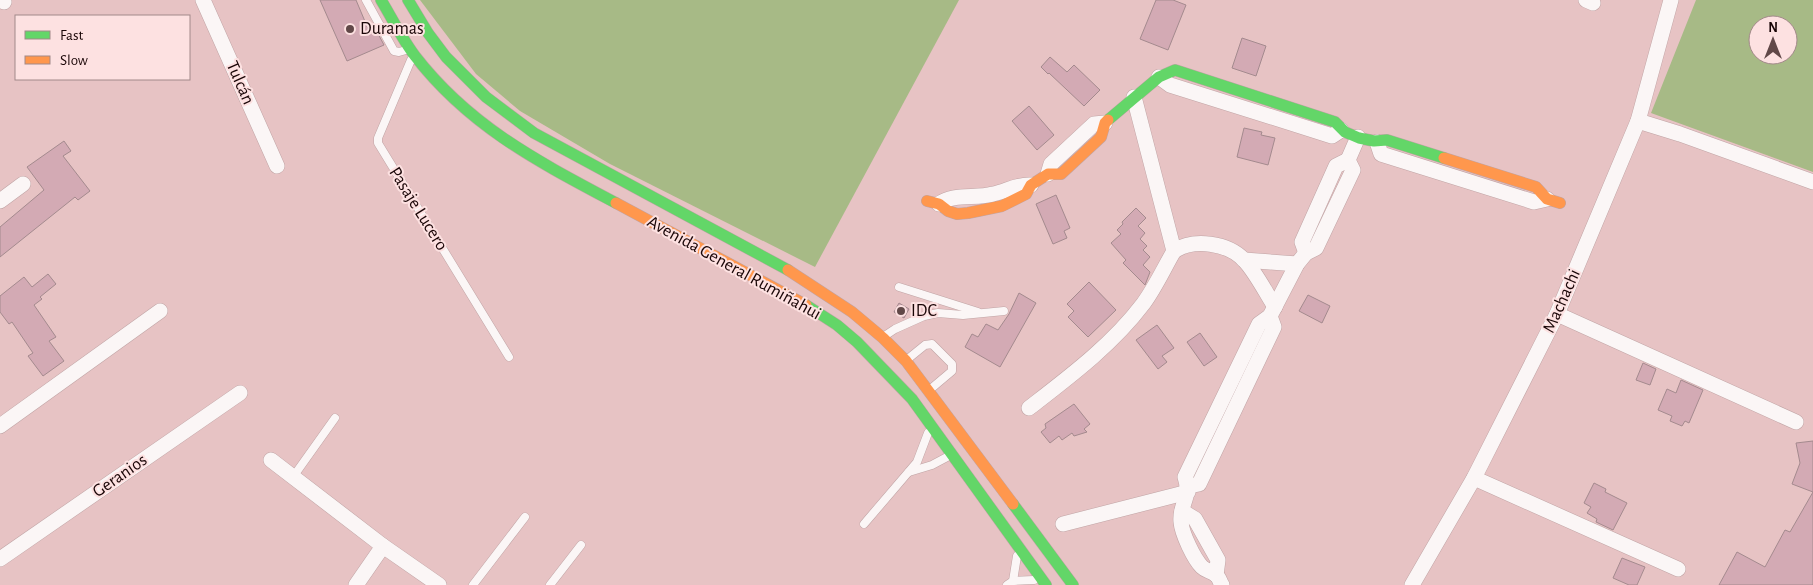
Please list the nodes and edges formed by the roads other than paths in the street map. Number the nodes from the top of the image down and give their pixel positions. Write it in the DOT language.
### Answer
graph roads {
  1 [pos="203,0"];
  2 [pos="366,0"];
  3 [pos="381,0"];
  4 [pos="408,0"];
  5 [pos="1671,0"];
  6 [pos="412,52"];
  7 [pos="1159,76"];
  8 [pos="1134,97"];
  9 [pos="1638,121"];
  10 [pos="1106,123"];
  11 [pos="1340,130"];
  12 [pos="1358,137"];
  13 [pos="1377,142"];
  14 [pos="278,166"];
  15 [pos="1048,174"];
  16 [pos="1813,182"];
  17 [pos="23,184"];
  18 [pos="1031,185"];
  19 [pos="0,201"];
  20 [pos="1553,201"];
  21 [pos="933,203"];
  22 [pos="1174,251"];
  23 [pos="1302,258"];
  24 [pos="1244,260"];
  25 [pos="899,287"];
  26 [pos="160,311"];
  27 [pos="1004,311"];
  28 [pos="1272,311"];
  29 [pos="982,313"];
  30 [pos="1558,314"];
  31 [pos="883,338"];
  32 [pos="509,357"];
  33 [pos="906,361"];
  34 [pos="929,390"];
  35 [pos="240,393"];
  36 [pos="1030,408"];
  37 [pos="3,418"];
  38 [pos="335,418"];
  39 [pos="1796,422"];
  40 [pos="931,424"];
  41 [pos="952,455"];
  42 [pos="272,460"];
  43 [pos="909,472"];
  44 [pos="293,478"];
  45 [pos="1474,478"];
  46 [pos="1188,489"];
  47 [pos="525,516"];
  48 [pos="864,524"];
  49 [pos="1063,524"];
  50 [pos="581,545"];
  51 [pos="383,546"];
  52 [pos="1019,548"];
  53 [pos="0,559"];
  54 [pos="1678,568"];
  55 [pos="1070,580"];
  56 [pos="1219,580"];
  57 [pos="1043,582"];
  58 [pos="1010,583"];
  59 [pos="356,585"];
  60 [pos="439,585"];
  61 [pos="473,585"];
  62 [pos="550,585"];
  63 [pos="1084,585"];
  64 [pos="1412,585"];
  1 -- 14 [label="street, Tulcán"];
  2 -- 6 [label="lane"];
  3 -- 6 [label="main road, Avenida General Rumiñahui"];
  4 -- 31 [label="main road, Avenida General Rumiñahui"];
  5 -- 9 [label="street, Machachi"];
  6 -- 32 [label="lane, Pasaje Lucero"];
  6 -- 40 [label="main road, Avenida General Rumiñahui"];
  7 -- 8 [label="main road"];
  7 -- 11 [label="street"];
  8 -- 10 [label="main road"];
  8 -- 22 [label="street"];
  9 -- 16 [label="street"];
  9 -- 30 [label="street, Machachi"];
  10 -- 15 [label="street"];
  11 -- 12 [label="main road"];
  12 -- 13 [label="main road"];
  12 -- 23 [label="street"];
  13 -- 20 [label="street"];
  15 -- 18 [label="main road"];
  17 -- 19 [label="street"];
  18 -- 21 [label="street"];
  22 -- 24 [label="street"];
  22 -- 36 [label="street"];
  23 -- 24 [label="street"];
  23 -- 28 [label="street"];
  24 -- 28 [label="street"];
  25 -- 29 [label="lane"];
  26 -- 37 [label="street"];
  27 -- 29 [label="lane"];
  28 -- 46 [label="street"];
  29 -- 31 [label="lane"];
  30 -- 39 [label="street"];
  30 -- 45 [label="street, Machachi"];
  31 -- 33 [label="main road, Avenida General Rumiñahui"];
  33 -- 34 [label="main road, Avenida General Rumiñahui"];
  33 -- 34 [label="lane"];
  34 -- 55 [label="main road, Avenida General Rumiñahui"];
  35 -- 53 [label="street, Geranios"];
  38 -- 44 [label="lane"];
  40 -- 41 [label="main road, Avenida General Rumiñahui"];
  40 -- 43 [label="lane"];
  41 -- 43 [label="lane"];
  41 -- 52 [label="main road, Avenida General Rumiñahui"];
  42 -- 44 [label="street"];
  43 -- 48 [label="lane"];
  44 -- 51 [label="street"];
  45 -- 54 [label="street"];
  45 -- 64 [label="street, Machachi"];
  46 -- 49 [label="street"];
  46 -- 56 [label="street"];
  47 -- 61 [label="lane"];
  50 -- 62 [label="lane"];
  51 -- 59 [label="street"];
  51 -- 60 [label="street"];
  52 -- 57 [label="main road, Avenida General Rumiñahui"];
  52 -- 58 [label="lane"];
  55 -- 63 [label="street"];
  57 -- 58 [label="lane"];
}
